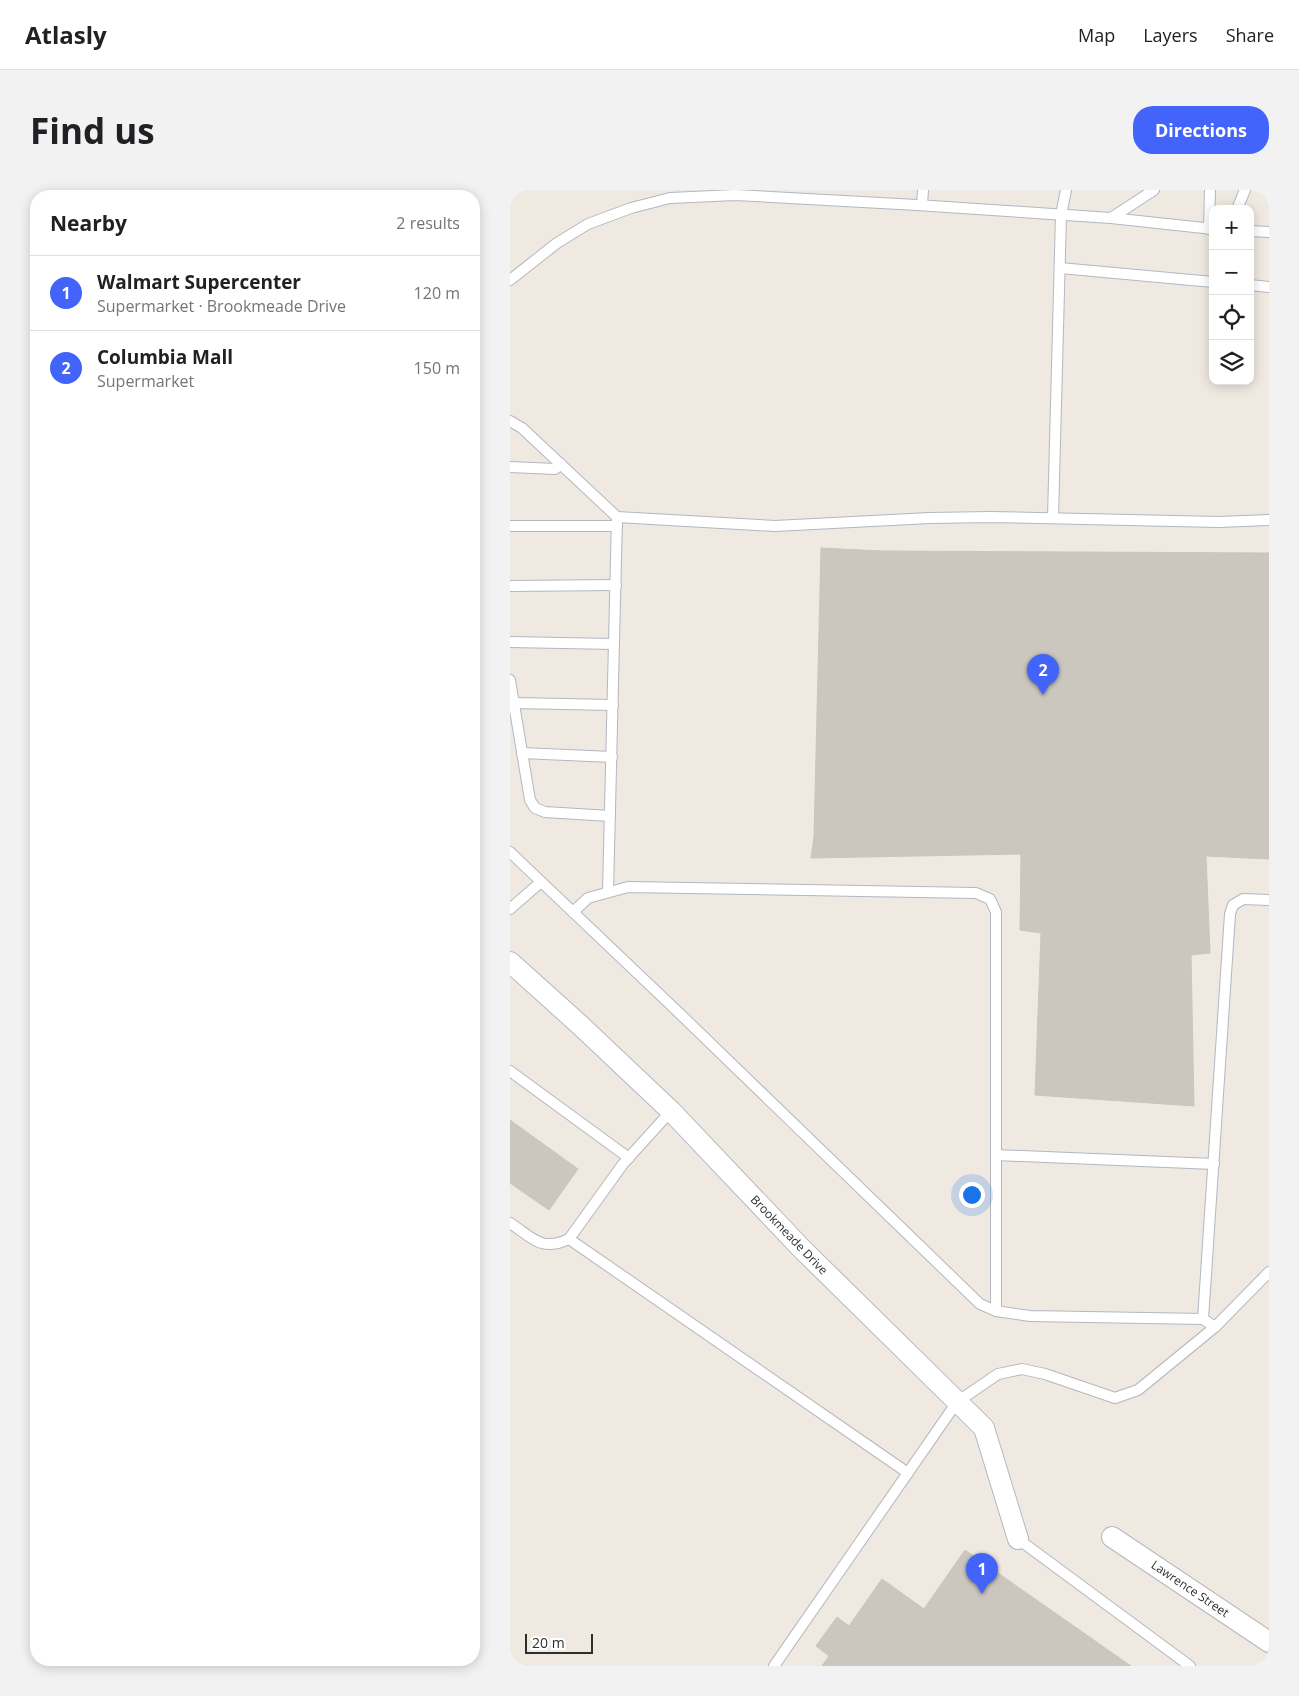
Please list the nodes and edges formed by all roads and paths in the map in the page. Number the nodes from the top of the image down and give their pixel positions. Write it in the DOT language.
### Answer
graph roads {
  1 [pos="923,190"];
  2 [pos="1066,190"];
  3 [pos="1154,190"];
  4 [pos="1210,190"];
  5 [pos="1245,190"];
  6 [pos="922,205"];
  7 [pos="1210,205"];
  8 [pos="1239,205"];
  9 [pos="1062,215"];
  10 [pos="1111,218"];
  11 [pos="1209,229"];
  12 [pos="1254,231"];
  13 [pos="1269,232"];
  14 [pos="1060,268"];
  15 [pos="510,280"];
  16 [pos="1209,282"];
  17 [pos="1254,286"];
  18 [pos="1269,287"];
  19 [pos="510,421"];
  20 [pos="561,464"];
  21 [pos="510,467"];
  22 [pos="1053,518"];
  23 [pos="1269,520"];
  24 [pos="617,522"];
  25 [pos="510,526"];
  26 [pos="616,585"];
  27 [pos="510,586"];
  28 [pos="510,642"];
  29 [pos="614,644"];
  30 [pos="510,680"];
  31 [pos="514,703"];
  32 [pos="613,705"];
  33 [pos="522,754"];
  34 [pos="612,757"];
  35 [pos="610,816"];
  36 [pos="510,852"];
  37 [pos="541,882"];
  38 [pos="608,892"];
  39 [pos="1269,900"];
  40 [pos="510,910"];
  41 [pos="572,912"];
  42 [pos="510,962"];
  43 [pos="510,1071"];
  44 [pos="671,1111"];
  45 [pos="996,1155"];
  46 [pos="629,1158"];
  47 [pos="1214,1164"];
  48 [pos="510,1223"];
  49 [pos="569,1239"];
  50 [pos="1269,1272"];
  51 [pos="996,1312"];
  52 [pos="1204,1319"];
  53 [pos="1215,1327"];
  54 [pos="957,1402"];
  55 [pos="908,1473"];
  56 [pos="1112,1537"];
  57 [pos="1018,1539"];
  58 [pos="1269,1642"];
  59 [pos="774,1666"];
  60 [pos="1190,1666"];
  1 -- 6 [label="lane"];
  2 -- 9 [label="lane"];
  3 -- 10 [label="lane"];
  4 -- 7 [label="lane"];
  5 -- 8 [label="lane"];
  6 -- 9 [label="lane"];
  6 -- 15 [label="lane"];
  9 -- 10 [label="lane"];
  9 -- 14 [label="lane"];
  10 -- 11 [label="lane"];
  12 -- 13 [label="lane"];
  14 -- 16 [label="lane"];
  14 -- 22 [label="lane"];
  17 -- 18 [label="lane"];
  19 -- 20 [label="lane"];
  20 -- 21 [label="lane"];
  20 -- 24 [label="lane"];
  22 -- 23 [label="lane"];
  22 -- 24 [label="lane"];
  24 -- 25 [label="lane"];
  24 -- 26 [label="lane"];
  26 -- 27 [label="lane"];
  26 -- 29 [label="lane"];
  28 -- 29 [label="lane"];
  29 -- 32 [label="lane"];
  30 -- 31 [label="lane"];
  31 -- 32 [label="lane"];
  31 -- 33 [label="lane"];
  32 -- 34 [label="lane"];
  33 -- 34 [label="lane"];
  33 -- 35 [label="lane"];
  34 -- 35 [label="lane"];
  35 -- 38 [label="lane"];
  36 -- 37 [label="lane"];
  37 -- 40 [label="lane"];
  37 -- 41 [label="lane"];
  38 -- 41 [label="lane"];
  38 -- 45 [label="lane"];
  39 -- 47 [label="lane"];
  41 -- 51 [label="lane"];
  42 -- 44 [label="street, Brookmeade Drive"];
  43 -- 46 [label="lane"];
  44 -- 46 [label="lane"];
  44 -- 54 [label="street, Brookmeade Drive"];
  45 -- 47 [label="lane"];
  45 -- 51 [label="lane"];
  46 -- 49 [label="lane"];
  47 -- 52 [label="lane"];
  48 -- 49 [label="lane"];
  49 -- 55 [label="lane"];
  50 -- 53 [label="lane"];
  51 -- 52 [label="lane"];
  52 -- 53 [label="lane"];
  53 -- 54 [label="lane"];
  54 -- 55 [label="lane"];
  54 -- 57 [label="street, Brookmeade Drive"];
  55 -- 59 [label="lane"];
  56 -- 58 [label="street, Lawrence Street"];
  57 -- 60 [label="lane"];
}
